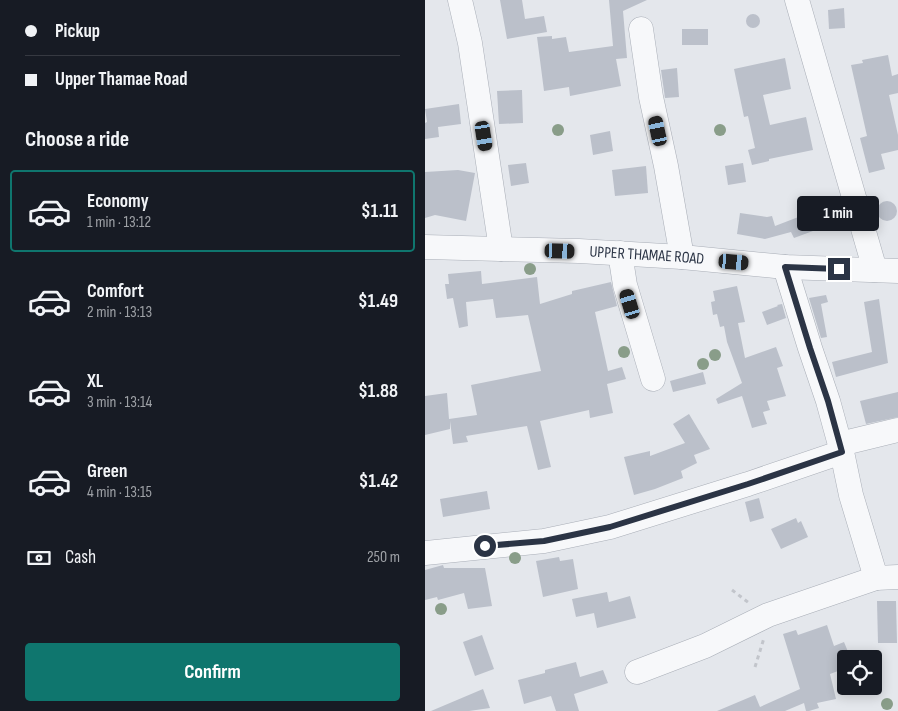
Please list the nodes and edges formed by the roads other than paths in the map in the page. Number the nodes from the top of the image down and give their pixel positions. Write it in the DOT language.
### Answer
graph roads {
  1 [pos="460,0"];
  2 [pos="797,0"];
  3 [pos="641,29"];
  4 [pos="425,247"];
  5 [pos="501,249"];
  6 [pos="620,253"];
  7 [pos="682,257"];
  8 [pos="785,267"];
  9 [pos="886,270"];
  10 [pos="653,380"];
  11 [pos="898,430"];
  12 [pos="841,448"];
  13 [pos="425,553"];
  14 [pos="887,578"];
  15 [pos="637,672"];
  1 -- 5 [label="street"];
  2 -- 9 [label="street"];
  3 -- 7 [label="street"];
  4 -- 5 [label="street, UPPER THAMAE ROAD"];
  5 -- 6 [label="street, UPPER THAMAE ROAD"];
  6 -- 7 [label="street, UPPER THAMAE ROAD"];
  6 -- 10 [label="street"];
  7 -- 8 [label="street, UPPER THAMAE ROAD"];
  8 -- 9 [label="street, UPPER THAMAE ROAD"];
  8 -- 12 [label="street"];
  11 -- 12 [label="street"];
  12 -- 13 [label="street"];
  12 -- 14 [label="street"];
  14 -- 15 [label="street"];
}
